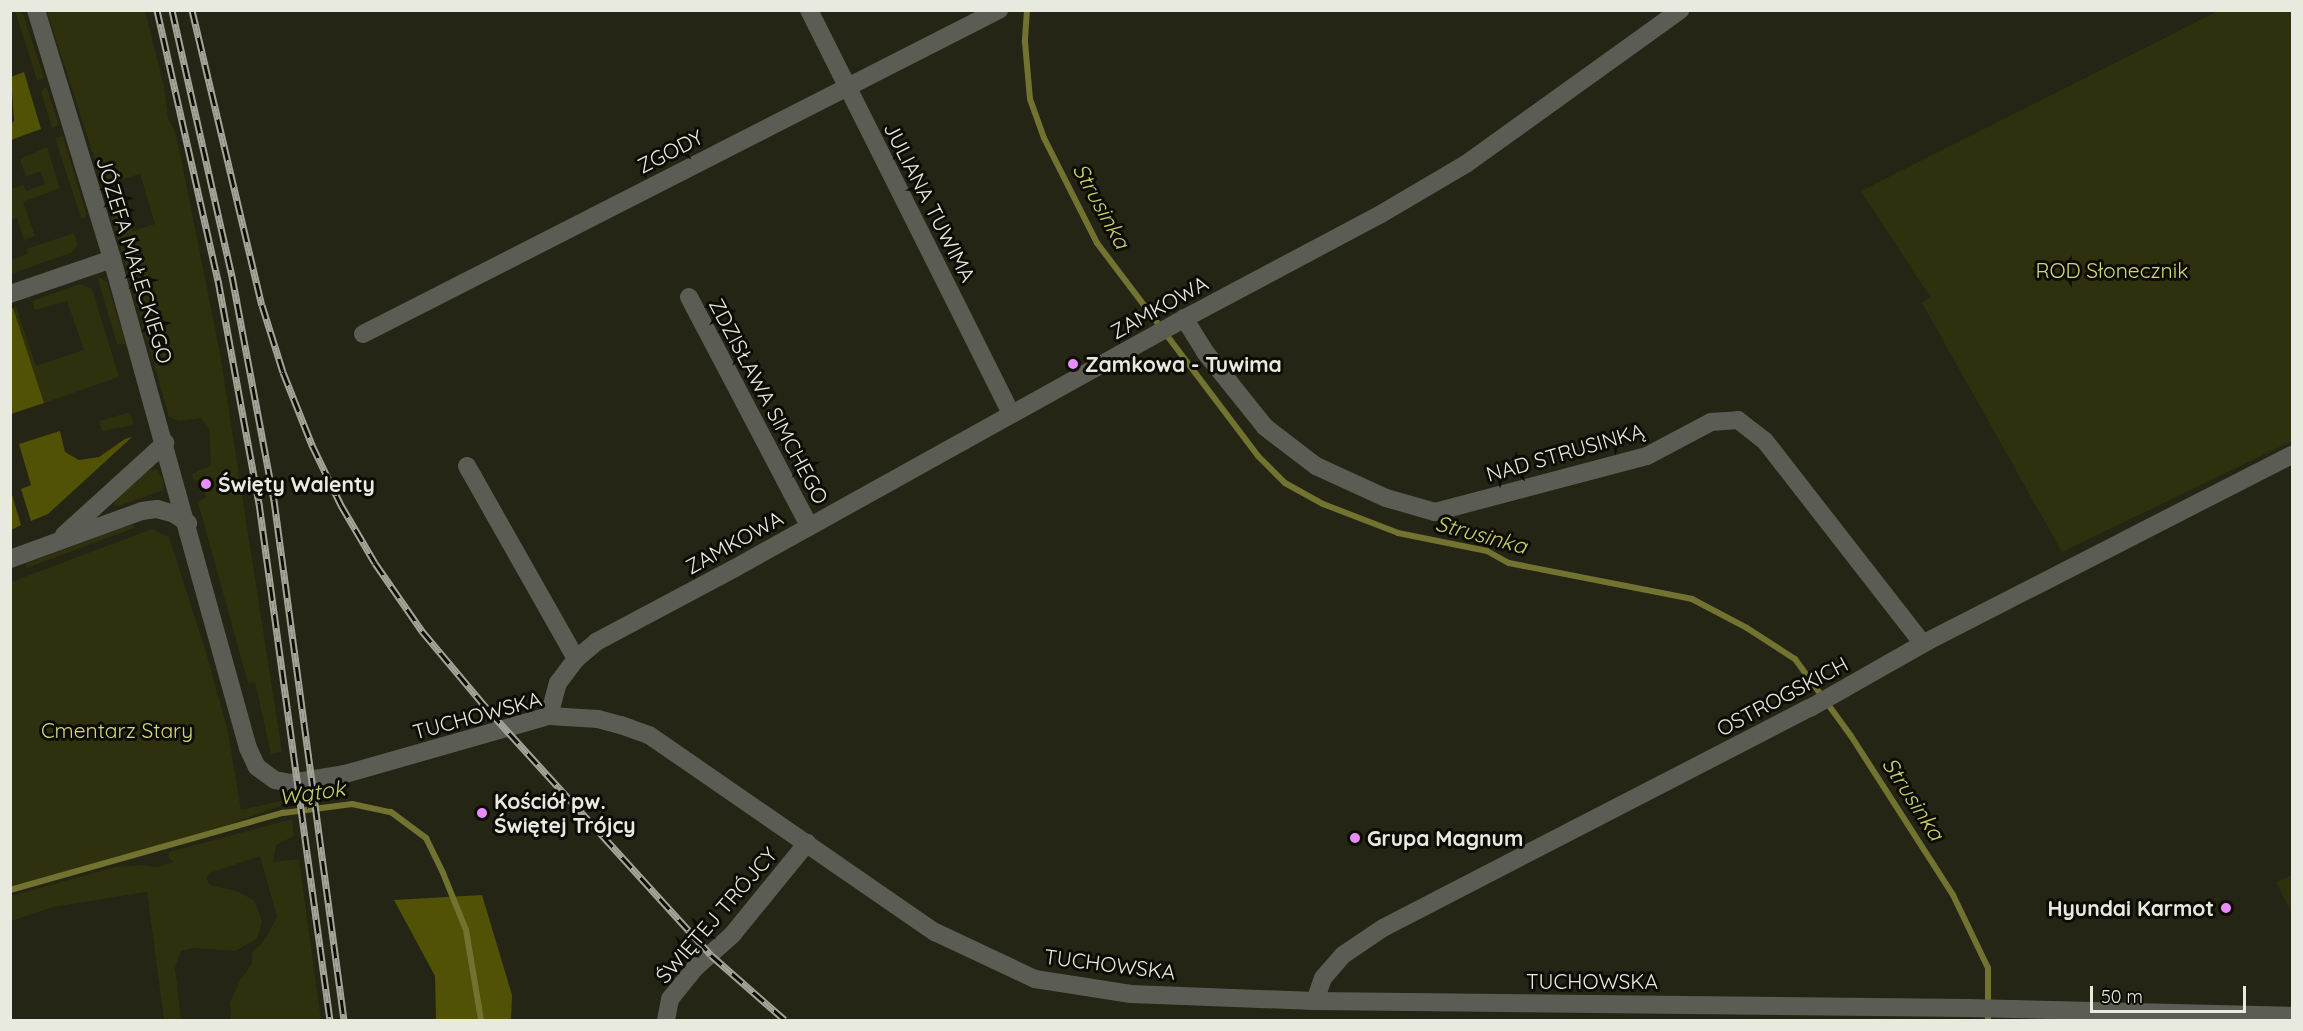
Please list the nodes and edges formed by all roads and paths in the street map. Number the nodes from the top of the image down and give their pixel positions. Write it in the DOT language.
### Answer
graph roads {
  1 [pos="36,10"];
  2 [pos="809,10"];
  3 [pos="999,10"];
  4 [pos="1680,10"];
  5 [pos="847,86"];
  6 [pos="112,259"];
  7 [pos="10,294"];
  8 [pos="689,297"];
  9 [pos="1180,320"];
  10 [pos="363,334"];
  11 [pos="1011,414"];
  12 [pos="165,443"];
  13 [pos="2292,455"];
  14 [pos="467,466"];
  15 [pos="188,523"];
  16 [pos="809,526"];
  17 [pos="59,541"];
  18 [pos="10,559"];
  19 [pos="1923,644"];
  20 [pos="576,659"];
  21 [pos="549,716"];
  22 [pos="807,843"];
  23 [pos="1315,1001"];
  24 [pos="2292,1016"];
  25 [pos="666,1020"];
  1 -- 6 [label="street, JÓZEFA MAŁECKIEGO"];
  2 -- 5 [label="street, JULIANA TUWIMA"];
  3 -- 5 [label="street, ZGODY"];
  4 -- 9 [label="street, ZAMKOWA"];
  5 -- 10 [label="street, ZGODY"];
  5 -- 11 [label="street, JULIANA TUWIMA"];
  6 -- 7 [label="street"];
  6 -- 12 [label="street, JÓZEFA MAŁECKIEGO"];
  8 -- 16 [label="street, ZDZISŁAWA SIMCHEGO"];
  9 -- 11 [label="street, ZAMKOWA"];
  9 -- 19 [label="street, NAD STRUSINKĄ"];
  11 -- 16 [label="street, ZAMKOWA"];
  12 -- 15 [label="street, JÓZEFA MAŁECKIEGO"];
  12 -- 17 [label="street"];
  13 -- 19 [label="street, OSTROGSKICH"];
  14 -- 20 [label="street"];
  15 -- 17 [label="street"];
  15 -- 21 [label="street, TUCHOWSKA"];
  16 -- 20 [label="street, ZAMKOWA"];
  17 -- 18 [label="street"];
  19 -- 23 [label="street, OSTROGSKICH"];
  20 -- 21 [label="street, ZAMKOWA"];
  21 -- 22 [label="street, TUCHOWSKA"];
  22 -- 23 [label="street, TUCHOWSKA"];
  22 -- 25 [label="street, ŚWIĘTEJ TRÓJCY"];
  23 -- 24 [label="street, TUCHOWSKA"];
}
